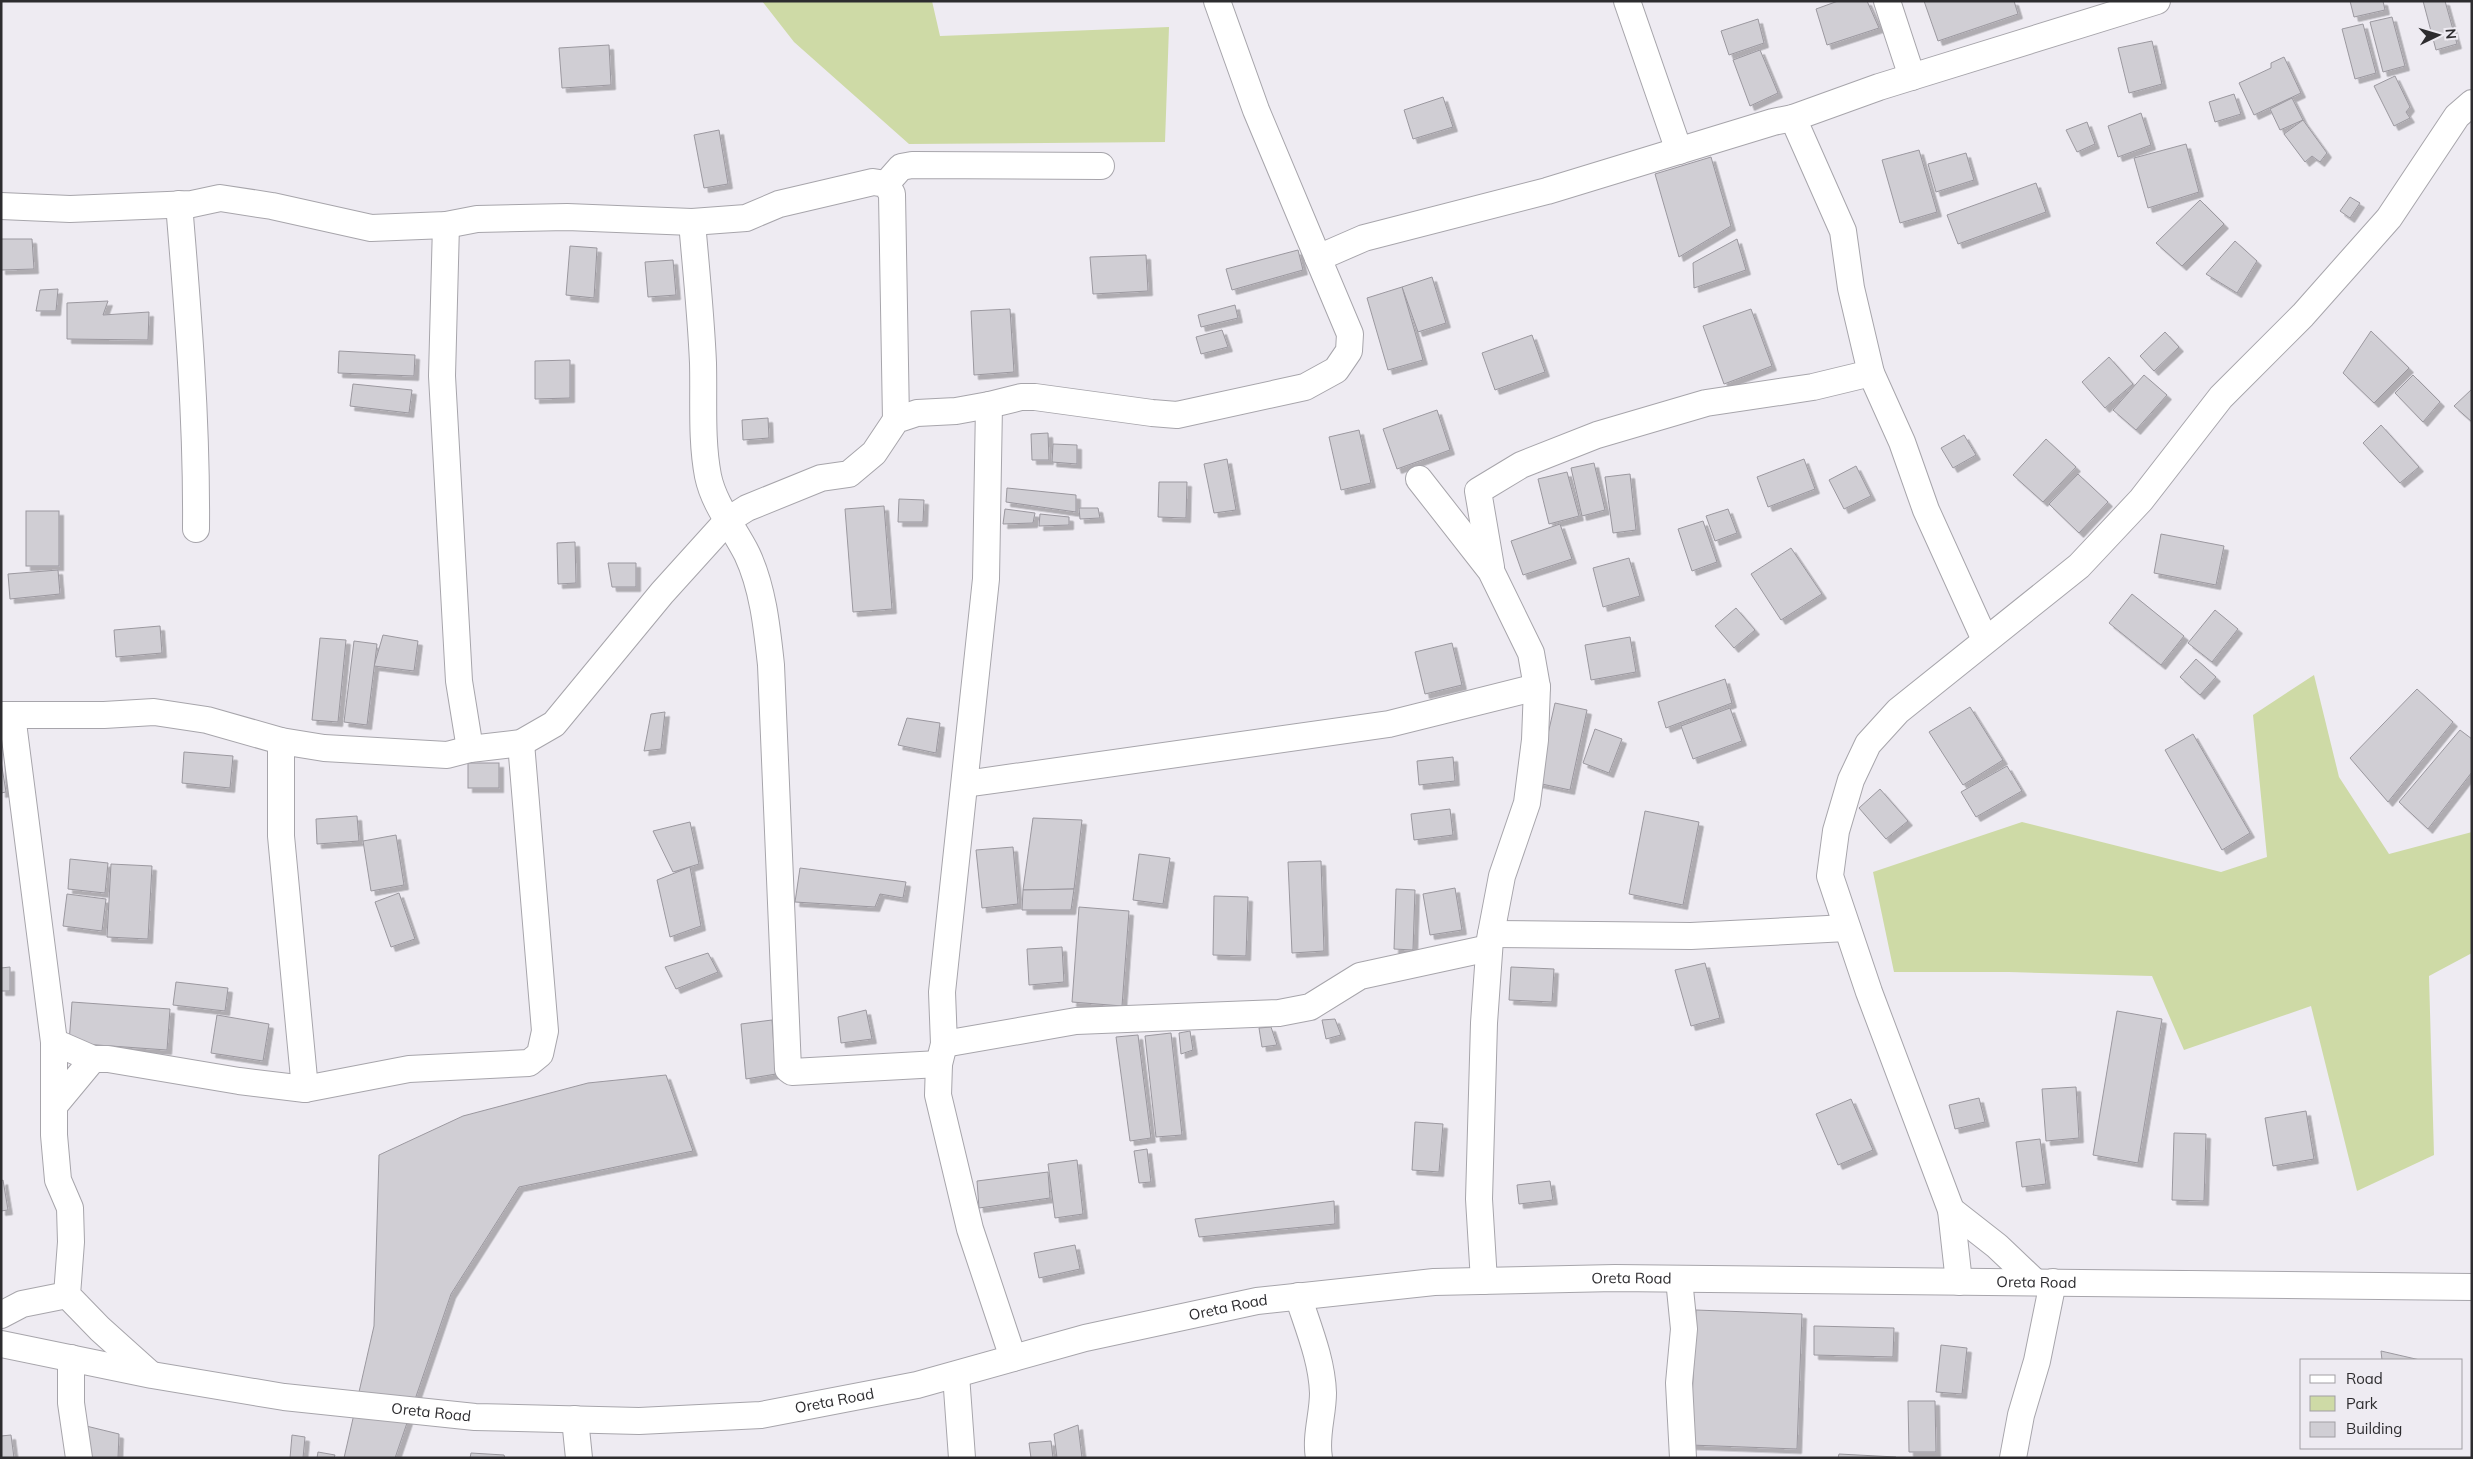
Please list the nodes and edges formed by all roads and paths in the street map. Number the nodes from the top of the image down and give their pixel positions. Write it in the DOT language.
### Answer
graph roads {
  1 [pos="1217,1"];
  2 [pos="1627,1"];
  3 [pos="1887,1"];
  4 [pos="2157,1"];
  5 [pos="1912,77"];
  6 [pos="2472,103"];
  7 [pos="1793,118"];
  8 [pos="1679,151"];
  9 [pos="1101,166"];
  10 [pos="886,184"];
  11 [pos="178,204"];
  12 [pos="1,206"];
  13 [pos="692,222"];
  14 [pos="446,225"];
  15 [pos="1318,258"];
  16 [pos="1871,373"];
  17 [pos="988,405"];
  18 [pos="896,420"];
  19 [pos="1419,479"];
  20 [pos="728,520"];
  21 [pos="196,529"];
  22 [pos="1492,571"];
  23 [pos="1986,640"];
  24 [pos="1537,687"];
  25 [pos="7,715"];
  26 [pos="281,741"];
  27 [pos="520,743"];
  28 [pos="470,749"];
  29 [pos="965,784"];
  30 [pos="1847,928"];
  31 [pos="1490,941"];
  32 [pos="54,1042"];
  33 [pos="941,1054"];
  34 [pos="93,1059"];
  35 [pos="304,1089"];
  36 [pos="54,1106"];
  37 [pos="1951,1210"];
  38 [pos="1679,1279"];
  39 [pos="1484,1281"];
  40 [pos="1959,1282"];
  41 [pos="2044,1282"];
  42 [pos="2472,1287"];
  43 [pos="67,1295"];
  44 [pos="1298,1296"];
  45 [pos="1,1315"];
  46 [pos="1,1344"];
  47 [pos="71,1358"];
  48 [pos="1013,1358"];
  49 [pos="956,1374"];
  50 [pos="152,1375"];
  51 [pos="574,1419"];
  52 [pos="79,1458"];
  53 [pos="579,1458"];
  54 [pos="962,1458"];
  55 [pos="1318,1458"];
  56 [pos="1682,1458"];
  57 [pos="2013,1458"];
  1 -- 15 [label="street"];
  2 -- 8 [label="street"];
  3 -- 5 [label="street"];
  4 -- 5 [label="street"];
  5 -- 7 [label="street"];
  6 -- 23 [label="street"];
  7 -- 8 [label="street"];
  7 -- 16 [label="street"];
  8 -- 15 [label="street"];
  9 -- 10 [label="street"];
  10 -- 13 [label="street"];
  10 -- 18 [label="street"];
  11 -- 12 [label="street"];
  11 -- 14 [label="street"];
  11 -- 21 [label="street"];
  13 -- 14 [label="street"];
  13 -- 20 [label="street"];
  14 -- 28 [label="street"];
  15 -- 17 [label="street"];
  16 -- 22 [label="street"];
  16 -- 23 [label="street"];
  17 -- 18 [label="street"];
  17 -- 29 [label="street"];
  18 -- 20 [label="street"];
  19 -- 22 [label="street"];
  20 -- 27 [label="street"];
  20 -- 33 [label="street"];
  22 -- 24 [label="street"];
  23 -- 30 [label="street"];
  24 -- 29 [label="street"];
  24 -- 31 [label="street"];
  25 -- 26 [label="street"];
  25 -- 32 [label="street"];
  26 -- 28 [label="street"];
  26 -- 35 [label="street"];
  27 -- 28 [label="street"];
  27 -- 35 [label="street"];
  29 -- 33 [label="street"];
  30 -- 31 [label="street"];
  30 -- 37 [label="street"];
  31 -- 33 [label="street"];
  31 -- 39 [label="street"];
  32 -- 34 [label="street"];
  32 -- 36 [label="street"];
  33 -- 48 [label="street"];
  34 -- 35 [label="street"];
  34 -- 36 [label="street"];
  36 -- 43 [label="street"];
  37 -- 40 [label="street"];
  37 -- 41 [label="street"];
  38 -- 39 [label="street, Oreta Road"];
  38 -- 40 [label="street, Oreta Road"];
  38 -- 56 [label="street"];
  39 -- 44 [label="street, Oreta Road"];
  40 -- 41 [label="street, Oreta Road"];
  41 -- 42 [label="street, Oreta Road"];
  41 -- 57 [label="street"];
  43 -- 45 [label="street"];
  43 -- 50 [label="street"];
  44 -- 48 [label="street, Oreta Road"];
  44 -- 55 [label="street"];
  46 -- 47 [label="street, Oreta Road"];
  47 -- 50 [label="street, Oreta Road"];
  47 -- 52 [label="street"];
  48 -- 49 [label="street, Oreta Road"];
  49 -- 51 [label="street, Oreta Road"];
  49 -- 54 [label="street"];
  50 -- 51 [label="street, Oreta Road"];
  51 -- 53 [label="street"];
}
